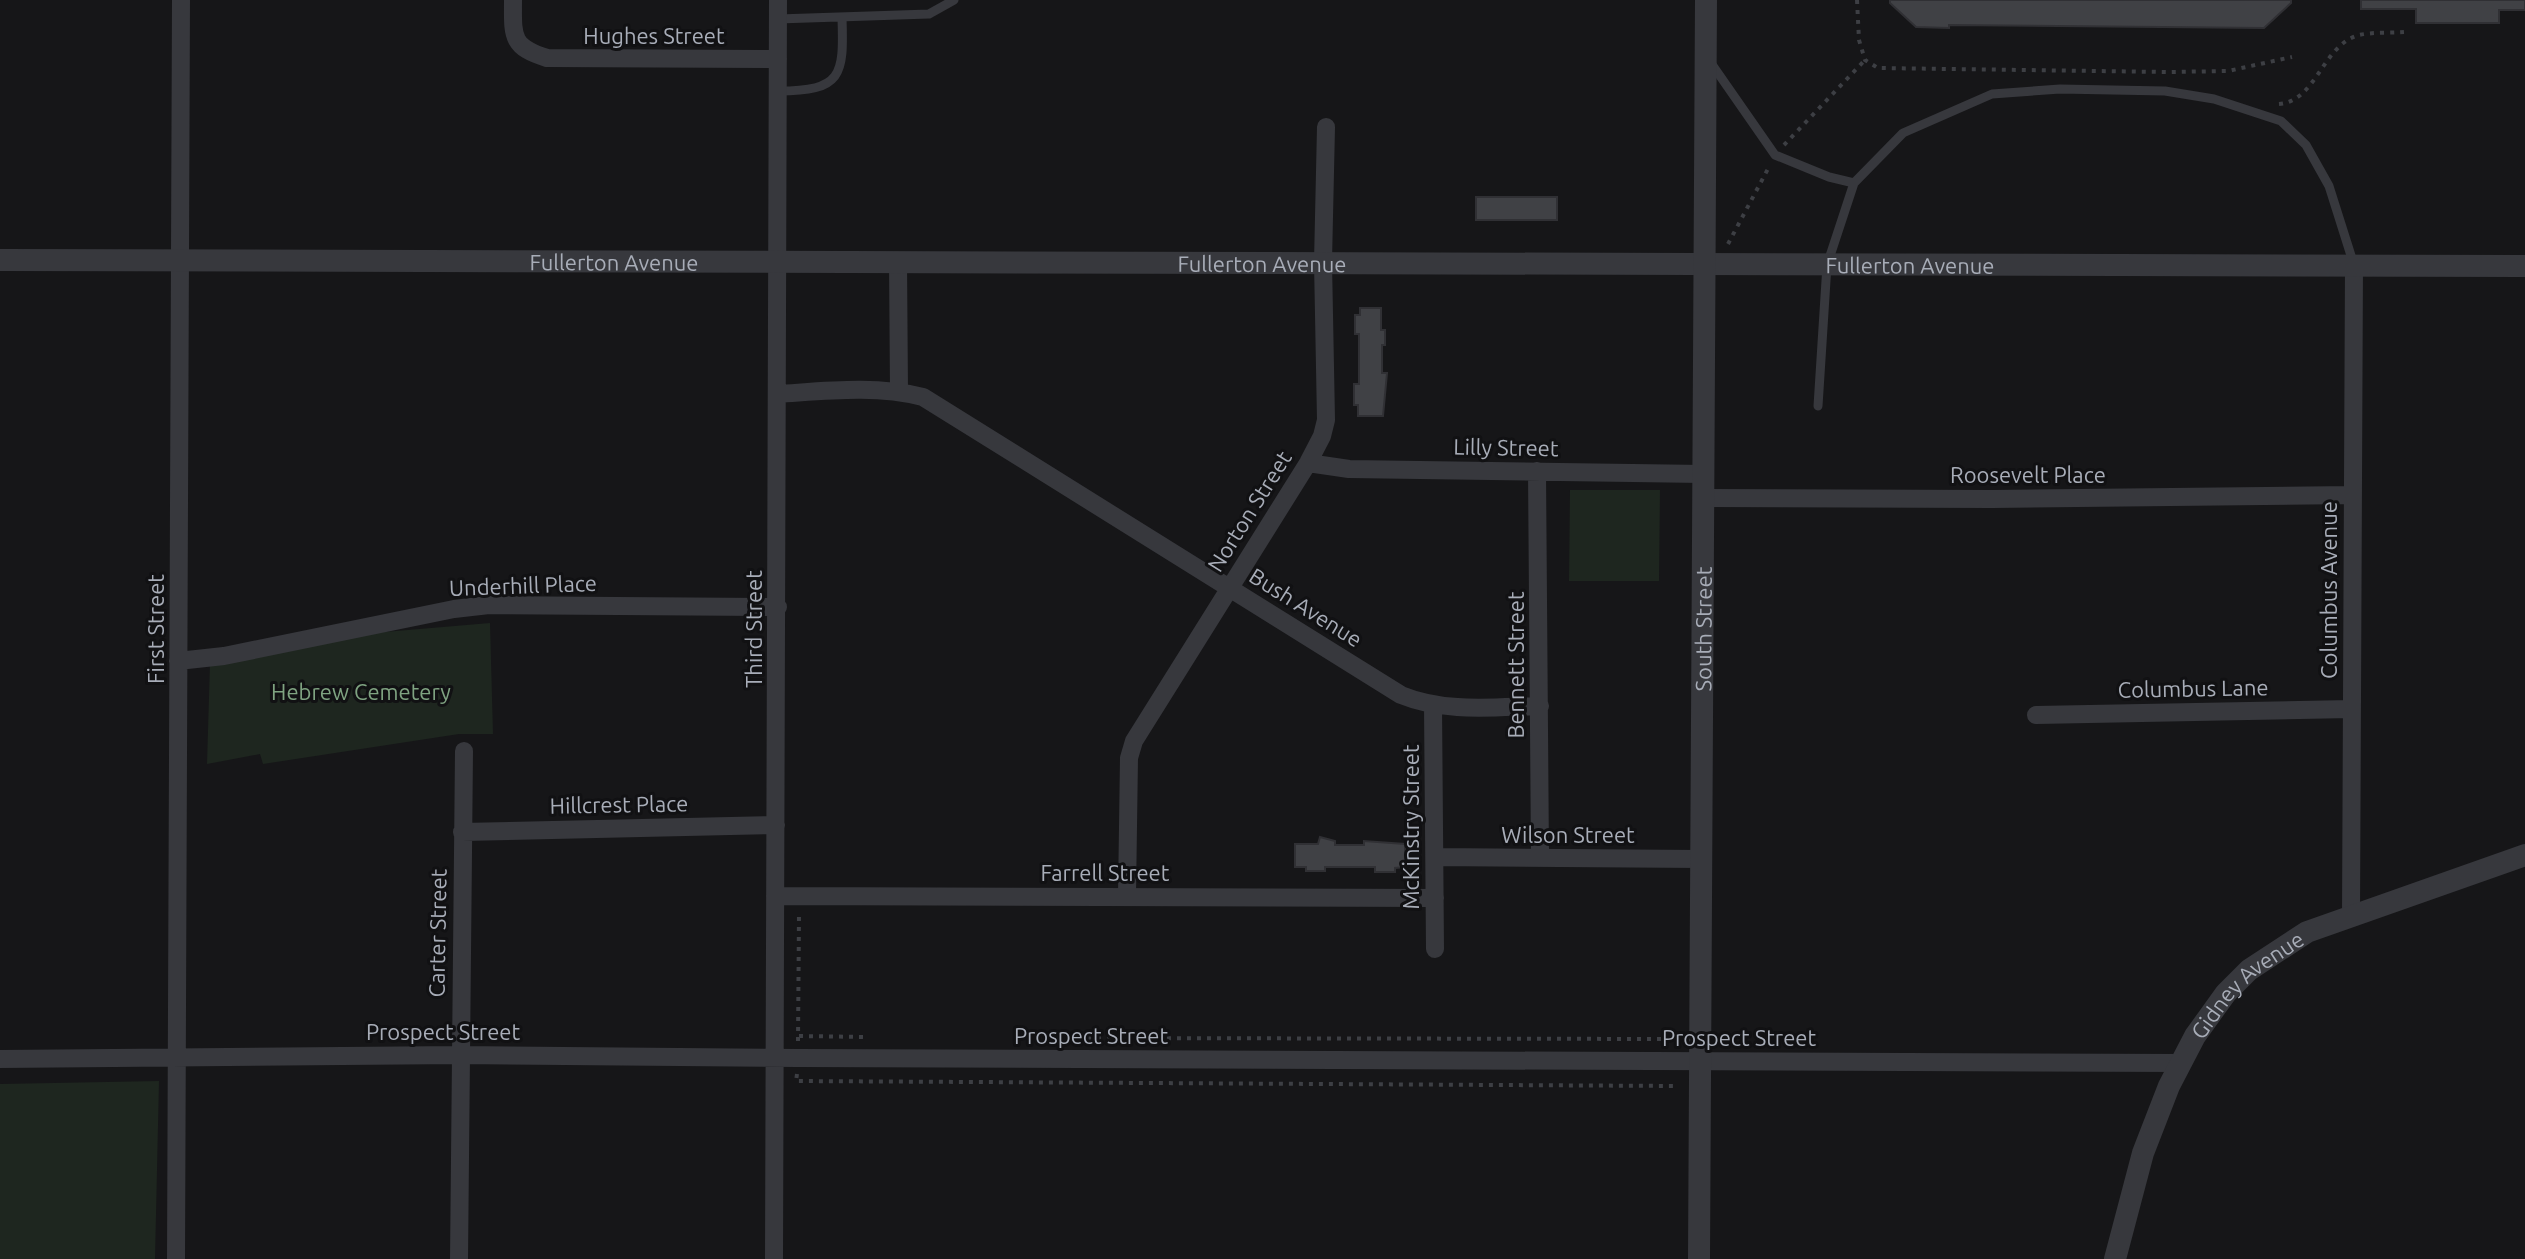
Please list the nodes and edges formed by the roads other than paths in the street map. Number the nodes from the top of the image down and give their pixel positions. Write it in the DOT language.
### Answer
graph roads {
  1 [pos="181,0"];
  2 [pos="513,0"];
  3 [pos="954,0"];
  4 [pos="1706,0"];
  5 [pos="778,10"];
  6 [pos="842,18"];
  7 [pos="1706,56"];
  8 [pos="778,59"];
  9 [pos="778,91"];
  10 [pos="1326,127"];
  11 [pos="1854,183"];
  12 [pos="0,260"];
  13 [pos="181,260"];
  14 [pos="898,261"];
  15 [pos="778,262"];
  16 [pos="1323,262"];
  17 [pos="1705,265"];
  18 [pos="1827,265"];
  19 [pos="2354,265"];
  20 [pos="2525,266"];
  21 [pos="899,391"];
  22 [pos="778,394"];
  23 [pos="1818,406"];
  24 [pos="1308,463"];
  25 [pos="1537,471"];
  26 [pos="1704,474"];
  27 [pos="2352,495"];
  28 [pos="1704,498"];
  29 [pos="1230,587"];
  30 [pos="778,607"];
  31 [pos="178,661"];
  32 [pos="1433,705"];
  33 [pos="1540,706"];
  34 [pos="2351,709"];
  35 [pos="2036,715"];
  36 [pos="464,751"];
  37 [pos="776,825"];
  38 [pos="462,832"];
  39 [pos="2525,855"];
  40 [pos="1435,857"];
  41 [pos="1540,858"];
  42 [pos="1702,859"];
  43 [pos="1127,895"];
  44 [pos="775,896"];
  45 [pos="1435,898"];
  46 [pos="2351,915"];
  47 [pos="1435,949"];
  48 [pos="460,1055"];
  49 [pos="176,1056"];
  50 [pos="774,1058"];
  51 [pos="0,1059"];
  52 [pos="1700,1061"];
  53 [pos="2181,1063"];
  54 [pos="176,1259"];
  55 [pos="459,1259"];
  56 [pos="774,1259"];
  57 [pos="1699,1259"];
  58 [pos="2115,1259"];
  1 -- 13 [label="street, First Street"];
  2 -- 8 [label="street, Hughes Street"];
  3 -- 6 [label="lane"];
  4 -- 7 [label="street, South Street"];
  5 -- 6 [label="lane"];
  5 -- 8 [label="street, Third Street"];
  6 -- 9 [label="lane"];
  7 -- 11 [label="lane"];
  7 -- 17 [label="street, South Street"];
  8 -- 9 [label="street, Third Street"];
  9 -- 15 [label="street, Third Street"];
  10 -- 16 [label="street, Norton Street"];
  11 -- 18 [label="lane"];
  11 -- 19 [label="lane"];
  12 -- 13 [label="street, Fullerton Avenue"];
  13 -- 15 [label="street, Fullerton Avenue"];
  13 -- 31 [label="street, First Street"];
  14 -- 15 [label="street, Fullerton Avenue"];
  14 -- 16 [label="street, Fullerton Avenue"];
  14 -- 21 [label="street"];
  15 -- 22 [label="street, Third Street"];
  16 -- 17 [label="street, Fullerton Avenue"];
  16 -- 24 [label="street, Norton Street"];
  17 -- 18 [label="street, Fullerton Avenue"];
  17 -- 26 [label="street, South Street"];
  18 -- 19 [label="street, Fullerton Avenue"];
  18 -- 23 [label="lane"];
  19 -- 20 [label="street, Fullerton Avenue"];
  19 -- 27 [label="street, Columbus Avenue"];
  21 -- 22 [label="street, Bush Avenue"];
  21 -- 29 [label="street, Bush Avenue"];
  22 -- 30 [label="street, Third Street"];
  24 -- 25 [label="street, Lilly Street"];
  24 -- 29 [label="street, Norton Street"];
  25 -- 26 [label="street, Lilly Street"];
  25 -- 33 [label="street, Bennett Street"];
  26 -- 28 [label="street, South Street"];
  27 -- 28 [label="street, Roosevelt Place"];
  27 -- 34 [label="street, Columbus Avenue"];
  28 -- 42 [label="street, South Street"];
  29 -- 32 [label="street, Bush Avenue"];
  29 -- 43 [label="street, Norton Street"];
  30 -- 31 [label="street, Underhill Place"];
  30 -- 37 [label="street, Third Street"];
  31 -- 49 [label="street, First Street"];
  32 -- 33 [label="street, Bush Avenue"];
  32 -- 40 [label="street, McKinstry Street"];
  33 -- 41 [label="street, Bennett Street"];
  34 -- 35 [label="street, Columbus Lane"];
  34 -- 46 [label="street, Columbus Avenue"];
  36 -- 38 [label="street, Carter Street"];
  37 -- 38 [label="street, Hillcrest Place"];
  37 -- 44 [label="street, Third Street"];
  38 -- 48 [label="street, Carter Street"];
  39 -- 46 [label="street, Gidney Avenue"];
  40 -- 41 [label="street, Wilson Street"];
  40 -- 45 [label="street, McKinstry Street"];
  41 -- 42 [label="street, Wilson Street"];
  42 -- 52 [label="street, South Street"];
  43 -- 44 [label="street, Farrell Street"];
  43 -- 45 [label="street, Farrell Street"];
  44 -- 50 [label="street, Third Street"];
  45 -- 47 [label="street, McKinstry Street"];
  46 -- 53 [label="street, Gidney Avenue"];
  48 -- 49 [label="street, Prospect Street"];
  48 -- 50 [label="street, Prospect Street"];
  48 -- 55 [label="street, Carter Street"];
  49 -- 51 [label="street, Prospect Street"];
  49 -- 54 [label="street, First Street"];
  50 -- 52 [label="street, Prospect Street"];
  50 -- 56 [label="street, Third Street"];
  52 -- 53 [label="street, Prospect Street"];
  52 -- 57 [label="street, South Street"];
  53 -- 58 [label="street, Gidney Avenue"];
}
